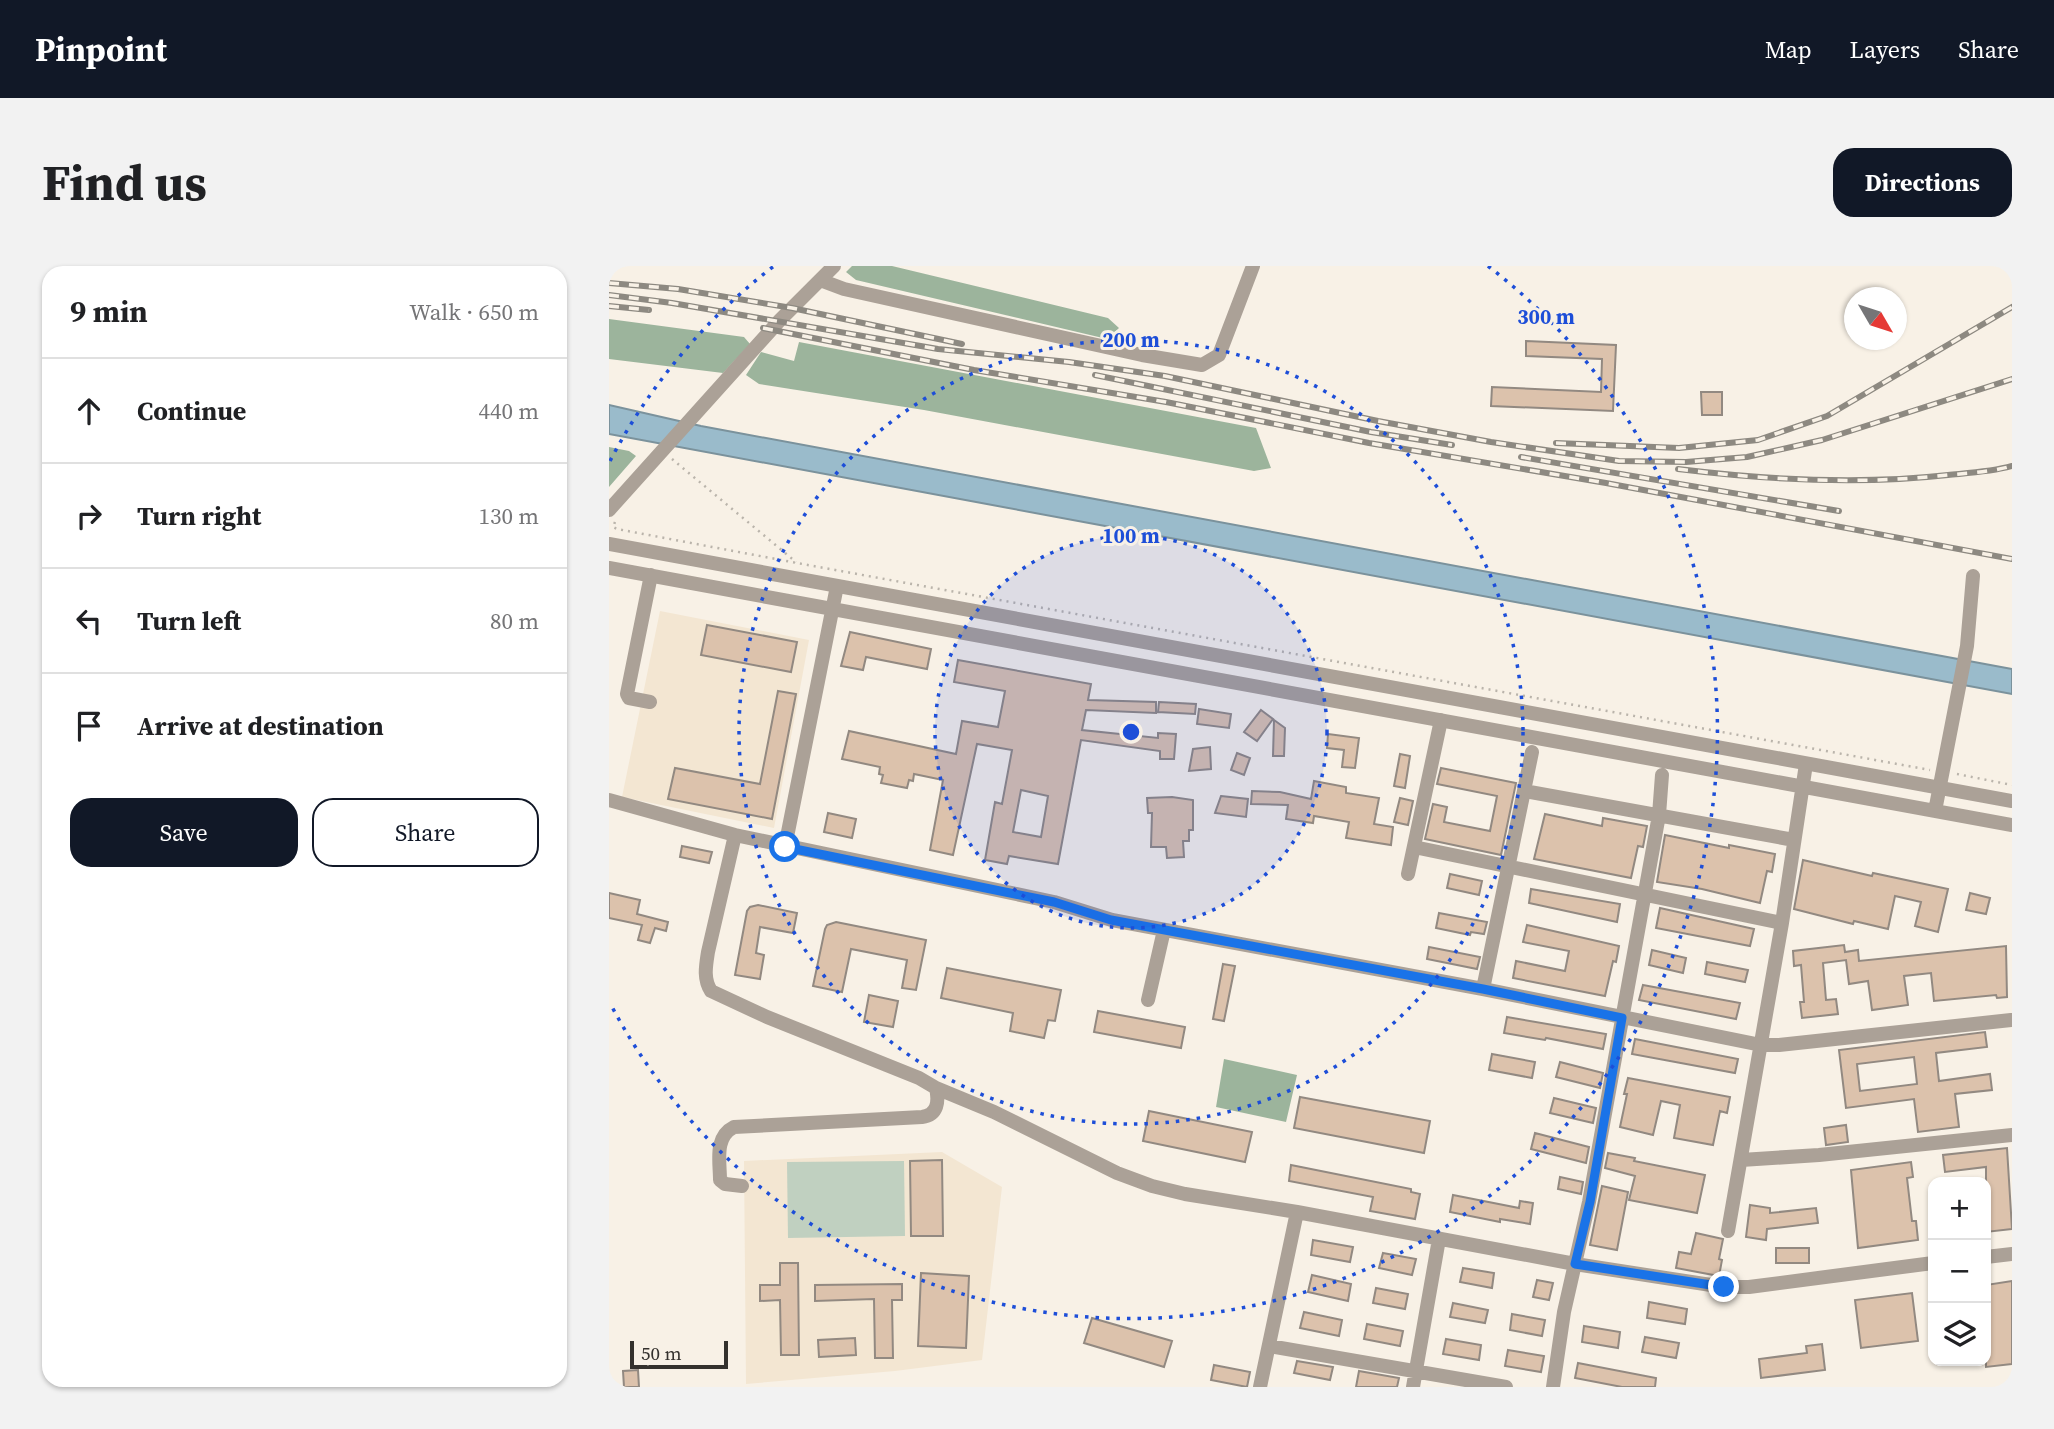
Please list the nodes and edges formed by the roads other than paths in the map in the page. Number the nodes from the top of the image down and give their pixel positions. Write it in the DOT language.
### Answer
graph roads {
  1 [pos="834,266"];
  2 [pos="1253,266"];
  3 [pos="820,280"];
  4 [pos="613,513"];
  5 [pos="609,544"];
  6 [pos="609,568"];
  7 [pos="651,575"];
  8 [pos="1973,576"];
  9 [pos="837,586"];
  10 [pos="834,609"];
  11 [pos="650,702"];
  12 [pos="1441,720"];
  13 [pos="1532,752"];
  14 [pos="1806,764"];
  15 [pos="1662,775"];
  16 [pos="1802,786"];
  17 [pos="1940,788"];
  18 [pos="1524,791"];
  19 [pos="609,800"];
  20 [pos="2012,801"];
  21 [pos="1935,811"];
  22 [pos="1659,815"];
  23 [pos="2012,825"];
  24 [pos="735,835"];
  25 [pos="1794,840"];
  26 [pos="785,847"];
  27 [pos="1414,847"];
  28 [pos="1508,867"];
  29 [pos="1408,874"];
  30 [pos="1644,895"];
  31 [pos="1782,923"];
  32 [pos="1164,930"];
  33 [pos="1483,989"];
  34 [pos="1148,1000"];
  35 [pos="1622,1018"];
  36 [pos="2011,1020"];
  37 [pos="1762,1045"];
  38 [pos="936,1088"];
  39 [pos="2012,1135"];
  40 [pos="1741,1160"];
  41 [pos="742,1186"];
  42 [pos="1297,1212"];
  43 [pos="1728,1231"];
  44 [pos="1439,1239"];
  45 [pos="2012,1254"];
  46 [pos="1991,1256"];
  47 [pos="1575,1264"];
  48 [pos="1928,1264"];
  49 [pos="1269,1346"];
  50 [pos="1416,1371"];
  51 [pos="1260,1387"];
  52 [pos="1413,1387"];
  53 [pos="1506,1387"];
  54 [pos="1553,1387"];
  1 -- 3 [label="street"];
  2 -- 3 [label="street"];
  3 -- 4 [label="street"];
  5 -- 9 [label="street"];
  6 -- 7 [label="street"];
  7 -- 10 [label="street"];
  7 -- 11 [label="street"];
  8 -- 17 [label="street"];
  9 -- 10 [label="street"];
  9 -- 14 [label="street"];
  10 -- 12 [label="street"];
  10 -- 26 [label="street"];
  12 -- 16 [label="street"];
  12 -- 27 [label="street"];
  13 -- 18 [label="street"];
  14 -- 16 [label="street"];
  14 -- 17 [label="street"];
  15 -- 22 [label="street"];
  16 -- 21 [label="street"];
  16 -- 25 [label="street"];
  17 -- 20 [label="street"];
  17 -- 21 [label="street"];
  18 -- 22 [label="street"];
  18 -- 28 [label="street"];
  19 -- 24 [label="street"];
  21 -- 23 [label="street"];
  22 -- 25 [label="street"];
  22 -- 30 [label="street"];
  24 -- 26 [label="street"];
  24 -- 38 [label="street"];
  25 -- 31 [label="street"];
  26 -- 32 [label="street"];
  27 -- 28 [label="street"];
  27 -- 29 [label="street"];
  28 -- 30 [label="street"];
  28 -- 33 [label="street"];
  30 -- 31 [label="street"];
  30 -- 35 [label="street"];
  31 -- 37 [label="street"];
  32 -- 33 [label="street"];
  32 -- 34 [label="street"];
  33 -- 35 [label="street"];
  35 -- 37 [label="street"];
  35 -- 47 [label="street"];
  36 -- 37 [label="street"];
  37 -- 40 [label="street"];
  38 -- 41 [label="street"];
  38 -- 42 [label="street"];
  39 -- 40 [label="street"];
  40 -- 43 [label="street"];
  42 -- 44 [label="street"];
  42 -- 49 [label="street"];
  44 -- 47 [label="street"];
  44 -- 50 [label="street"];
  45 -- 46 [label="street"];
  47 -- 48 [label="street"];
  47 -- 54 [label="street"];
  49 -- 50 [label="street"];
  49 -- 51 [label="street"];
  50 -- 52 [label="street"];
  50 -- 53 [label="street"];
}
